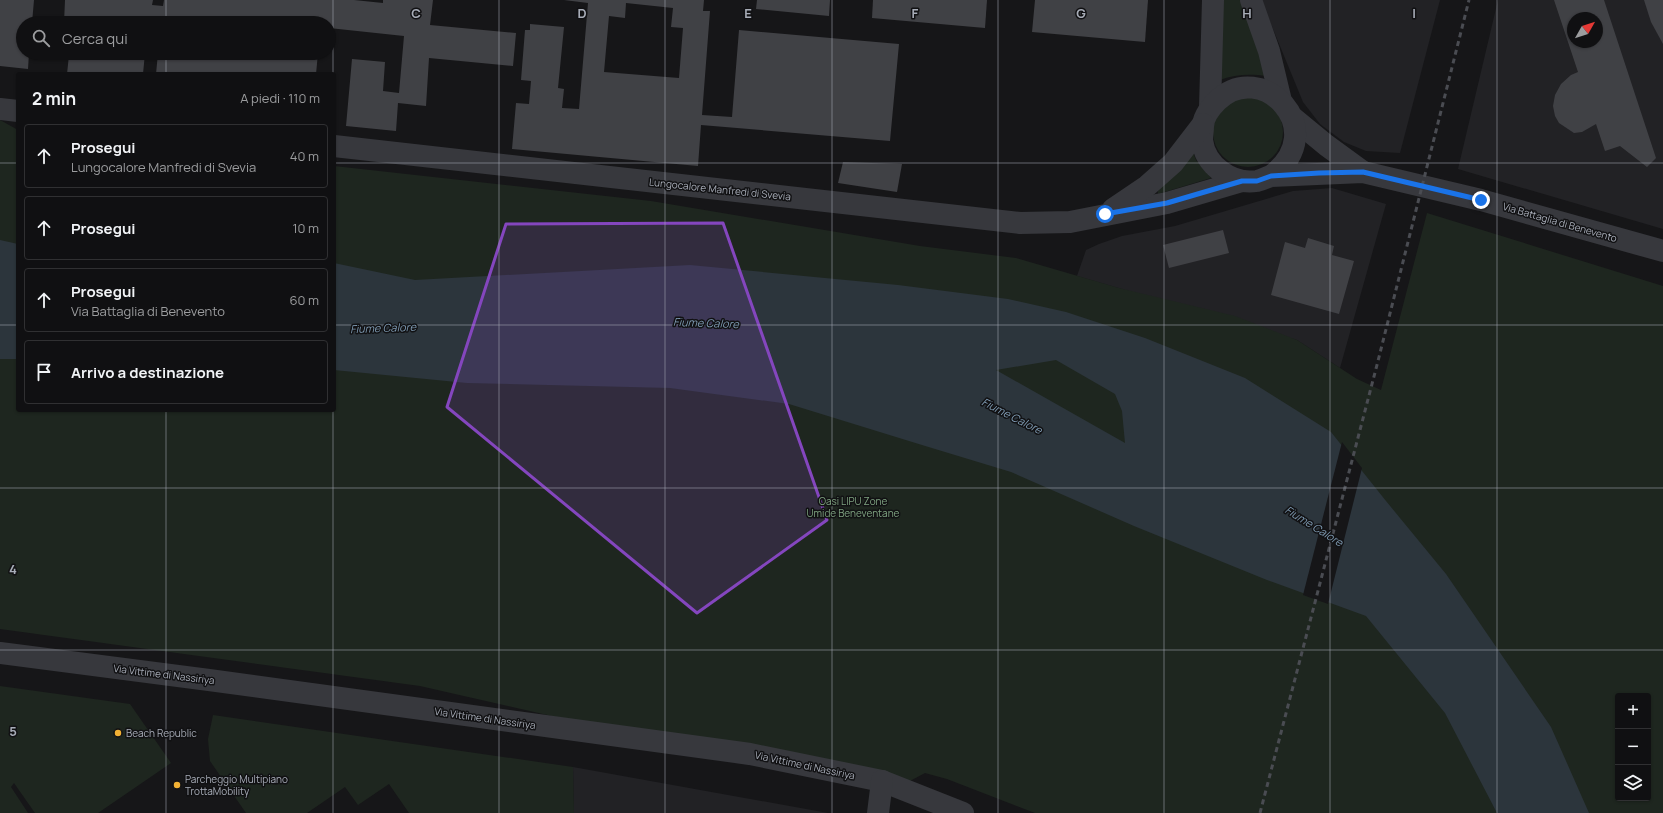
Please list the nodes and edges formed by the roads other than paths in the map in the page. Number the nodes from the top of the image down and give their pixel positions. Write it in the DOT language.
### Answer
graph roads {
  1 [pos="1213,0"];
  2 [pos="1251,0"];
  3 [pos="0,109"];
  4 [pos="1287,109"];
  5 [pos="16,111"];
  6 [pos="1207,116"];
  7 [pos="336,146"];
  8 [pos="1363,172"];
  9 [pos="1271,176"];
  10 [pos="1242,181"];
  11 [pos="1105,214"];
  12 [pos="1663,251"];
  13 [pos="0,653"];
  14 [pos="882,781"];
  15 [pos="878,813"];
  16 [pos="963,813"];
  1 -- 6 [label="street"];
  2 -- 4 [label="street"];
  3 -- 5 [label="street"];
  4 -- 6 [label="street"];
  4 -- 8 [label="street, Via Battaglia di Benevento"];
  4 -- 9 [label="street"];
  6 -- 10 [label="street"];
  6 -- 11 [label="street, Lungocalore Manfredi di Svevia"];
  7 -- 11 [label="street, Lungocalore Manfredi di Svevia"];
  8 -- 9 [label="street, Via Battaglia di Benevento"];
  8 -- 12 [label="street, Via Battaglia di Benevento"];
  9 -- 10 [label="street"];
  10 -- 11 [label="street, Lungocalore Manfredi di Svevia"];
  13 -- 14 [label="street, Via Vittime di Nassiriya"];
  14 -- 15 [label="street"];
  14 -- 16 [label="street, Via Vittime di Nassiriya"];
}
